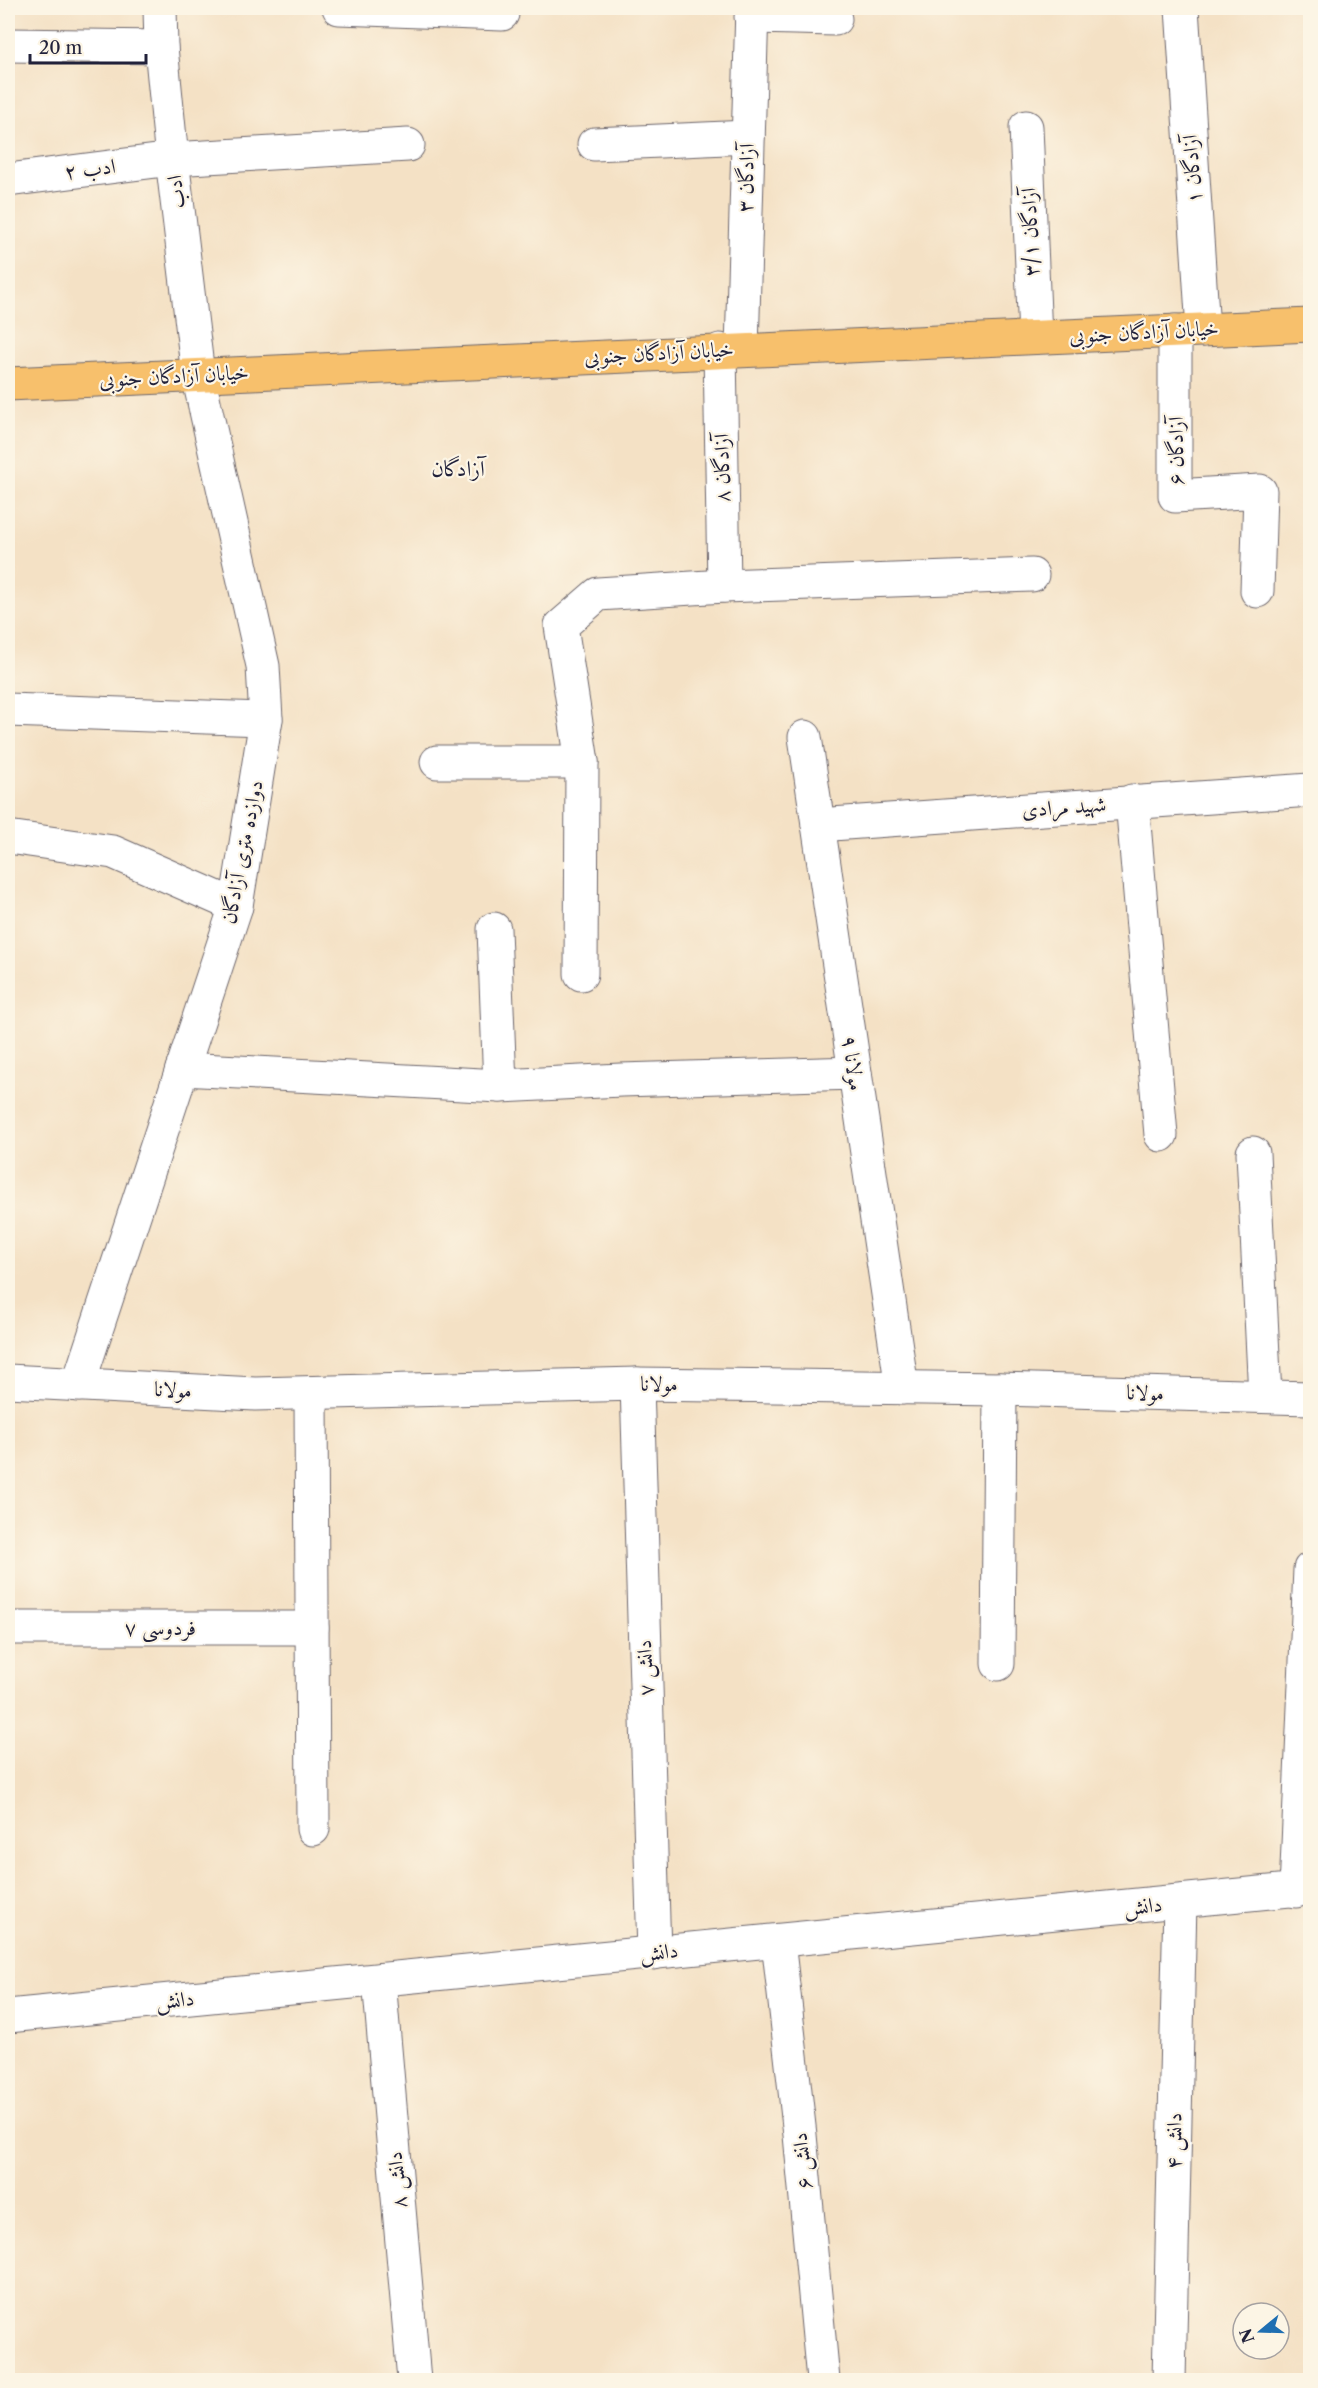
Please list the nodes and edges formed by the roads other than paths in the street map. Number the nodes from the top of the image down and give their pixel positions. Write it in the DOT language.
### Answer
graph roads {
  1 [pos="160,8"];
  2 [pos="339,8"];
  3 [pos="1182,8"];
  4 [pos="752,12"];
  5 [pos="502,14"];
  6 [pos="835,19"];
  7 [pos="8,45"];
  8 [pos="161,47"];
  9 [pos="1026,127"];
  10 [pos="748,137"];
  11 [pos="594,144"];
  12 [pos="408,145"];
  13 [pos="172,159"];
  14 [pos="8,180"];
  15 [pos="1311,325"];
  16 [pos="1189,330"];
  17 [pos="1035,337"];
  18 [pos="731,350"];
  19 [pos="198,375"];
  20 [pos="8,384"];
  21 [pos="1032,575"];
  22 [pos="723,586"];
  23 [pos="1257,591"];
  24 [pos="8,710"];
  25 [pos="267,719"];
  26 [pos="805,737"];
  27 [pos="437,762"];
  28 [pos="582,762"];
  29 [pos="1311,790"];
  30 [pos="1132,801"];
  31 [pos="818,825"];
  32 [pos="8,837"];
  33 [pos="236,906"];
  34 [pos="494,929"];
  35 [pos="581,974"];
  36 [pos="182,1069"];
  37 [pos="855,1073"];
  38 [pos="500,1086"];
  39 [pos="1161,1135"];
  40 [pos="1253,1153"];
  41 [pos="8,1381"];
  42 [pos="637,1384"];
  43 [pos="78,1385"];
  44 [pos="902,1388"];
  45 [pos="1000,1389"];
  46 [pos="311,1393"];
  47 [pos="1264,1396"];
  48 [pos="1311,1398"];
  49 [pos="1311,1569"];
  50 [pos="8,1628"];
  51 [pos="312,1628"];
  52 [pos="998,1664"];
  53 [pos="313,1829"];
  54 [pos="1303,1889"];
  55 [pos="1179,1902"];
  56 [pos="778,1941"];
  57 [pos="654,1953"];
  58 [pos="379,1980"];
  59 [pos="8,2016"];
  60 [pos="414,2380"];
  61 [pos="823,2380"];
  62 [pos="1169,2380"];
  1 -- 8 [label="street, ادب"];
  2 -- 5 [label="street"];
  3 -- 16 [label="street, آزادگان ۱"];
  4 -- 6 [label="street"];
  4 -- 10 [label="street, آزادگان ۳"];
  7 -- 8 [label="street"];
  8 -- 13 [label="street, ادب"];
  9 -- 17 [label="street, آزادگان ۳/۱"];
  10 -- 11 [label="street"];
  10 -- 18 [label="street, آزادگان ۳"];
  12 -- 13 [label="street, ادب ۲"];
  13 -- 14 [label="street, ادب ۲"];
  13 -- 19 [label="street, ادب"];
  15 -- 16 [label="main road, خیابان آزادگان جنوبی"];
  16 -- 17 [label="main road, خیابان آزادگان جنوبی"];
  16 -- 23 [label="street, آزادگان ۶"];
  17 -- 18 [label="main road, خیابان آزادگان جنوبی"];
  18 -- 19 [label="main road, خیابان آزادگان جنوبی"];
  18 -- 22 [label="street, آزادگان ۸"];
  19 -- 20 [label="main road, خیابان آزادگان جنوبی"];
  19 -- 25 [label="street, دوازده متری آزادگان"];
  21 -- 22 [label="street"];
  22 -- 28 [label="street"];
  24 -- 25 [label="street"];
  25 -- 33 [label="street, دوازده متری آزادگان"];
  26 -- 31 [label="street, مولانا ۹"];
  27 -- 28 [label="street"];
  28 -- 35 [label="street"];
  29 -- 30 [label="street, شهید مرادی"];
  30 -- 31 [label="street, شهید مرادی"];
  30 -- 39 [label="street"];
  31 -- 37 [label="street, مولانا ۹"];
  32 -- 33 [label="street"];
  33 -- 36 [label="street, دوازده متری آزادگان"];
  34 -- 38 [label="street"];
  36 -- 38 [label="street"];
  36 -- 43 [label="street, دوازده متری آزادگان"];
  37 -- 38 [label="street"];
  37 -- 44 [label="street, مولانا ۹"];
  40 -- 47 [label="street"];
  41 -- 43 [label="street, مولانا"];
  42 -- 44 [label="street, مولانا"];
  42 -- 46 [label="street, مولانا"];
  42 -- 57 [label="street, دانش ۷"];
  43 -- 46 [label="street, مولانا"];
  44 -- 45 [label="street, مولانا"];
  45 -- 47 [label="street, مولانا"];
  45 -- 52 [label="street"];
  46 -- 51 [label="street"];
  47 -- 48 [label="street, مولانا"];
  49 -- 54 [label="street"];
  50 -- 51 [label="street, فردوسی ۷"];
  51 -- 53 [label="street"];
  54 -- 55 [label="street, دانش"];
  55 -- 56 [label="street, دانش"];
  55 -- 62 [label="street, دانش ۴"];
  56 -- 57 [label="street, دانش"];
  56 -- 61 [label="street, دانش ۶"];
  57 -- 58 [label="street, دانش"];
  58 -- 59 [label="street, دانش"];
  58 -- 60 [label="street, دانش ۸"];
}
